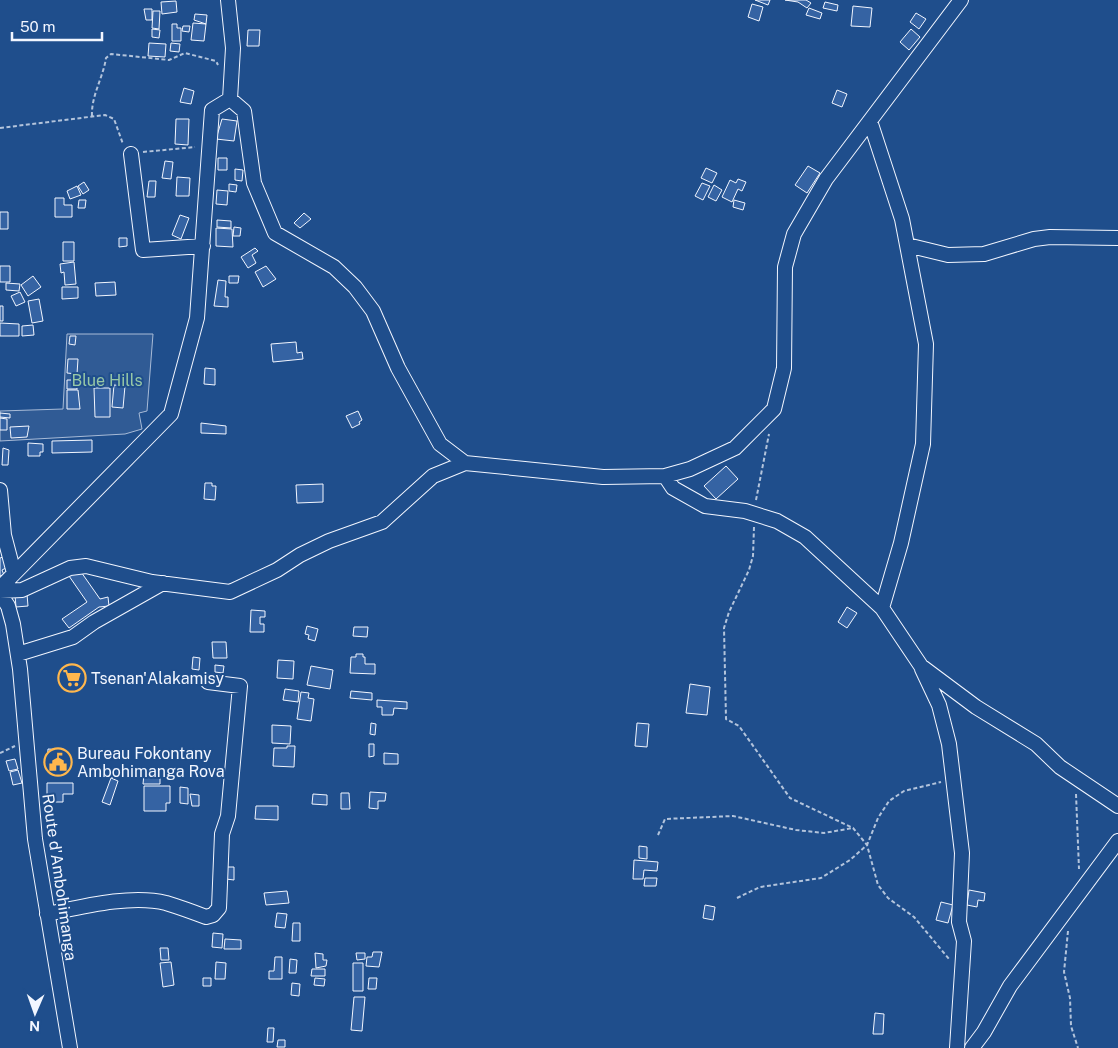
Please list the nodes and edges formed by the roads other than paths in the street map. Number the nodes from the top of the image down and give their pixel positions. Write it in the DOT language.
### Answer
graph roads {
  1 [pos="228,0"];
  2 [pos="961,0"];
  3 [pos="230,99"];
  4 [pos="870,120"];
  5 [pos="131,154"];
  6 [pos="1118,238"];
  7 [pos="907,245"];
  8 [pos="203,246"];
  9 [pos="465,463"];
  10 [pos="665,476"];
  11 [pos="0,490"];
  12 [pos="14,572"];
  13 [pos="164,583"];
  14 [pos="0,591"];
  15 [pos="882,608"];
  16 [pos="18,654"];
  17 [pos="921,666"];
  18 [pos="208,682"];
  19 [pos="1118,806"];
  20 [pos="1118,841"];
  21 [pos="47,914"];
  22 [pos="70,1048"];
  23 [pos="957,1048"];
  24 [pos="972,1048"];
  1 -- 3 [label="street"];
  2 -- 4 [label="street"];
  3 -- 8 [label="street"];
  3 -- 9 [label="street"];
  4 -- 7 [label="street"];
  4 -- 10 [label="street"];
  5 -- 8 [label="street"];
  6 -- 7 [label="street"];
  7 -- 15 [label="street"];
  8 -- 12 [label="street"];
  9 -- 10 [label="street"];
  9 -- 13 [label="street"];
  10 -- 15 [label="street"];
  11 -- 12 [label="street"];
  12 -- 14 [label="street"];
  13 -- 14 [label="street"];
  13 -- 16 [label="street"];
  14 -- 16 [label="street, Route d'Ambohimanga"];
  15 -- 17 [label="street"];
  16 -- 21 [label="street, Route d'Ambohimanga"];
  17 -- 19 [label="street"];
  17 -- 23 [label="street"];
  18 -- 21 [label="street"];
  20 -- 24 [label="street"];
  21 -- 22 [label="street, Route d'Ambohimanga"];
}
